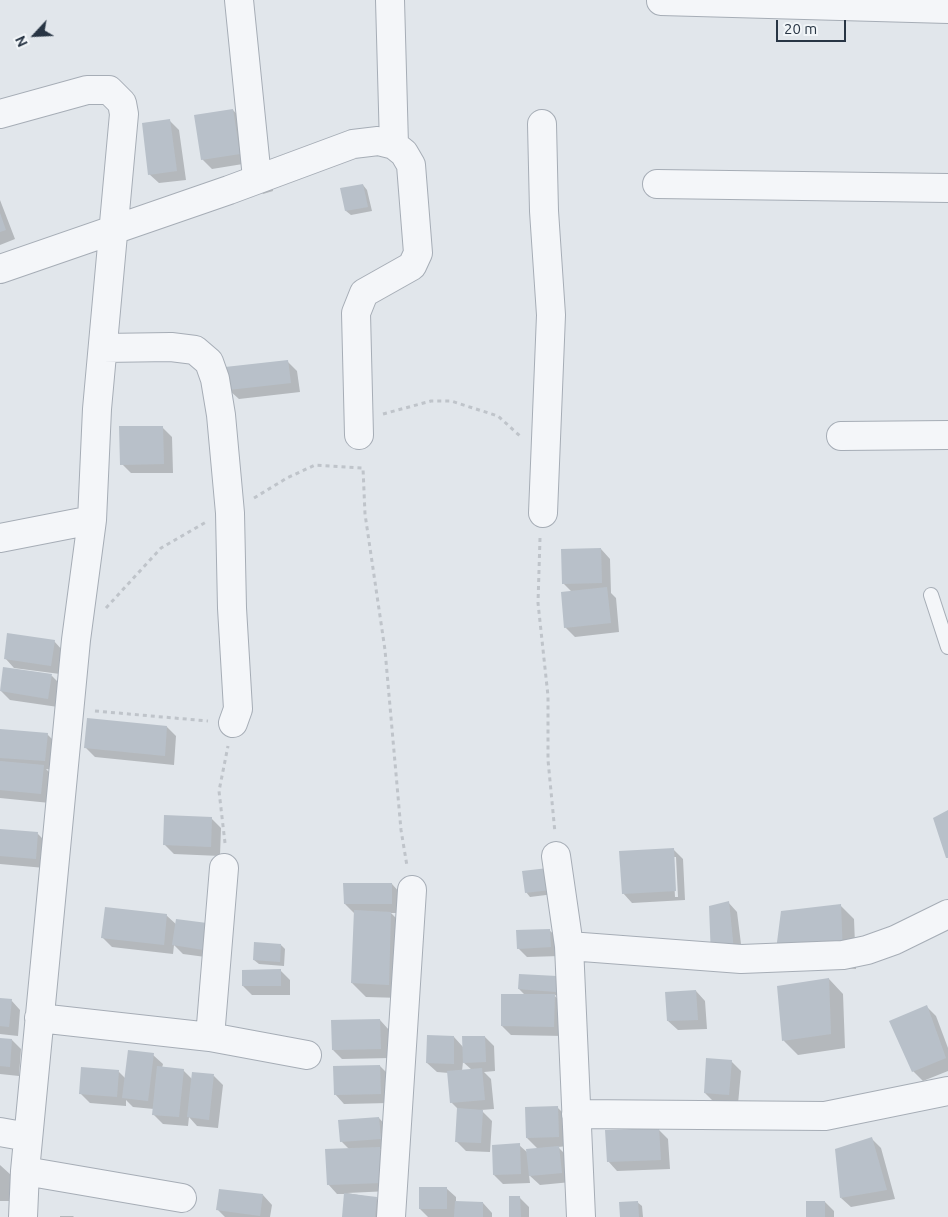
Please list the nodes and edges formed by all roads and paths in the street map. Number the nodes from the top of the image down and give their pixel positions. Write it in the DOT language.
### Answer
graph roads {
  1 [pos="239,0"];
  2 [pos="390,0"];
  3 [pos="661,1"];
  4 [pos="948,9"];
  5 [pos="0,114"];
  6 [pos="542,124"];
  7 [pos="394,145"];
  8 [pos="257,178"];
  9 [pos="657,184"];
  10 [pos="948,188"];
  11 [pos="114,230"];
  12 [pos="0,270"];
  13 [pos="103,348"];
  14 [pos="359,434"];
  15 [pos="948,435"];
  16 [pos="841,436"];
  17 [pos="523,439"];
  18 [pos="363,468"];
  19 [pos="543,512"];
  20 [pos="230,513"];
  21 [pos="92,520"];
  22 [pos="0,538"];
  23 [pos="931,595"];
  24 [pos="102,612"];
  25 [pos="948,648"];
  26 [pos="70,709"];
  27 [pos="233,723"];
  28 [pos="556,856"];
  29 [pos="224,868"];
  30 [pos="412,890"];
  31 [pos="944,916"];
  32 [pos="569,946"];
  33 [pos="39,1018"];
  34 [pos="210,1037"];
  35 [pos="307,1055"];
  36 [pos="948,1091"];
  37 [pos="576,1114"];
  38 [pos="0,1132"];
  39 [pos="28,1137"];
  40 [pos="25,1171"];
  41 [pos="182,1198"];
  42 [pos="23,1217"];
  43 [pos="391,1217"];
  44 [pos="581,1217"];
  1 -- 8 [label="street"];
  2 -- 7 [label="street"];
  3 -- 4 [label="street"];
  5 -- 11 [label="street"];
  6 -- 19 [label="street"];
  7 -- 8 [label="street"];
  7 -- 14 [label="street"];
  8 -- 11 [label="street"];
  9 -- 10 [label="street"];
  11 -- 12 [label="street"];
  11 -- 13 [label="street"];
  13 -- 20 [label="street"];
  13 -- 21 [label="street"];
  14 -- 17 [label="path"];
  14 -- 18 [label="path"];
  15 -- 16 [label="street"];
  18 -- 20 [label="path"];
  18 -- 30 [label="path"];
  19 -- 28 [label="path"];
  20 -- 24 [label="path"];
  20 -- 27 [label="street"];
  21 -- 22 [label="street"];
  21 -- 26 [label="street"];
  23 -- 25 [label="lane"];
  26 -- 27 [label="path"];
  26 -- 33 [label="street"];
  27 -- 29 [label="path"];
  28 -- 32 [label="street"];
  29 -- 34 [label="street"];
  30 -- 43 [label="street"];
  31 -- 32 [label="street"];
  32 -- 37 [label="street"];
  33 -- 34 [label="street"];
  33 -- 39 [label="street"];
  34 -- 35 [label="street"];
  36 -- 37 [label="street"];
  37 -- 44 [label="street"];
  38 -- 39 [label="street"];
  39 -- 40 [label="street"];
  40 -- 41 [label="street"];
  40 -- 42 [label="street"];
}
